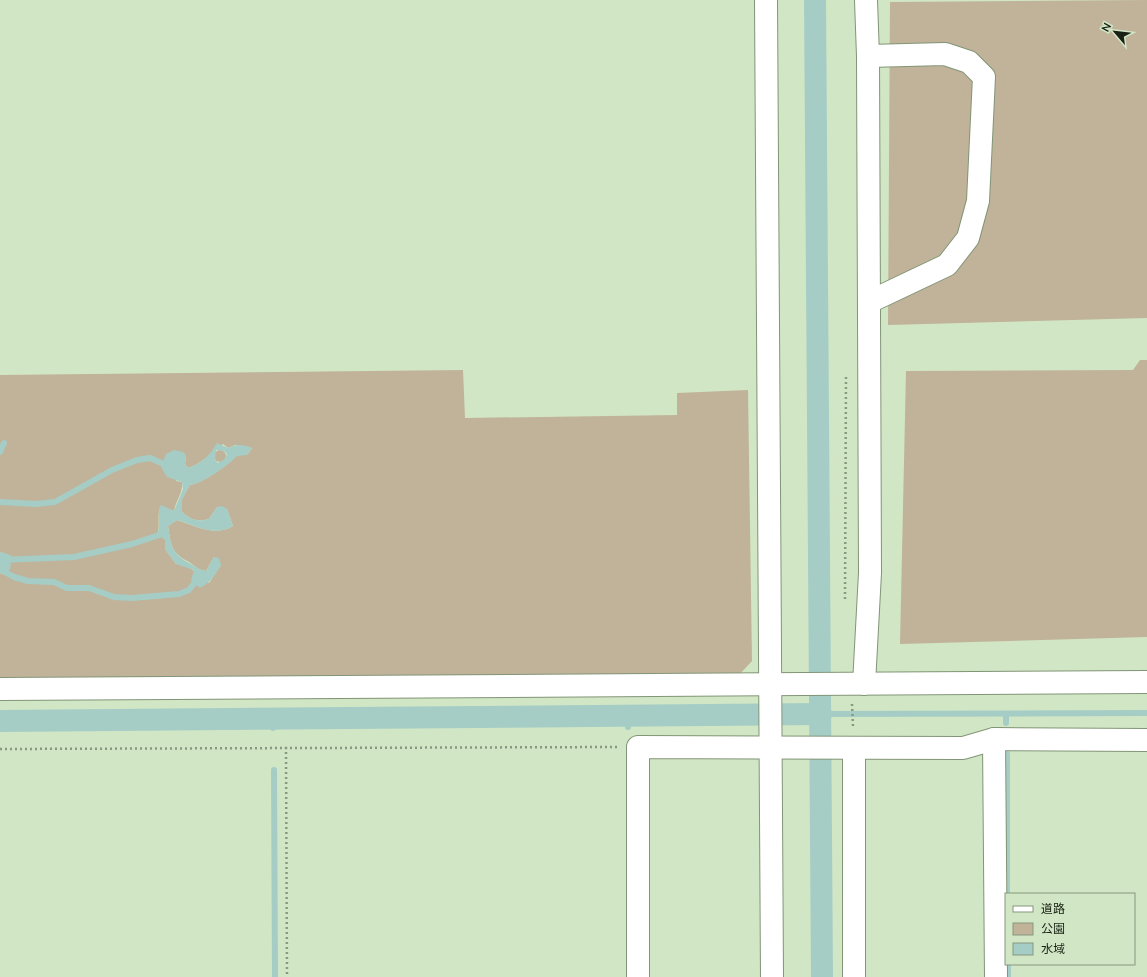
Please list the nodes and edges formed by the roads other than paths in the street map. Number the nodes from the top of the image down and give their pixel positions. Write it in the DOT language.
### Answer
graph roads {
  1 [pos="766,0"];
  2 [pos="866,0"];
  3 [pos="868,56"];
  4 [pos="869,302"];
  5 [pos="1147,682"];
  6 [pos="864,684"];
  7 [pos="0,689"];
  8 [pos="777,690"];
  9 [pos="994,739"];
  10 [pos="1147,740"];
  11 [pos="846,742"];
  12 [pos="777,744"];
  13 [pos="638,977"];
  14 [pos="772,977"];
  15 [pos="854,977"];
  16 [pos="996,977"];
  1 -- 8 [label="street"];
  2 -- 3 [label="street"];
  3 -- 4 [label="street"];
  3 -- 4 [label="street"];
  4 -- 6 [label="street"];
  5 -- 6 [label="street"];
  6 -- 8 [label="street"];
  7 -- 8 [label="street"];
  8 -- 12 [label="street"];
  9 -- 10 [label="street"];
  9 -- 11 [label="street"];
  9 -- 16 [label="street"];
  11 -- 12 [label="street"];
  11 -- 15 [label="street"];
  12 -- 13 [label="street"];
  12 -- 14 [label="street"];
}
